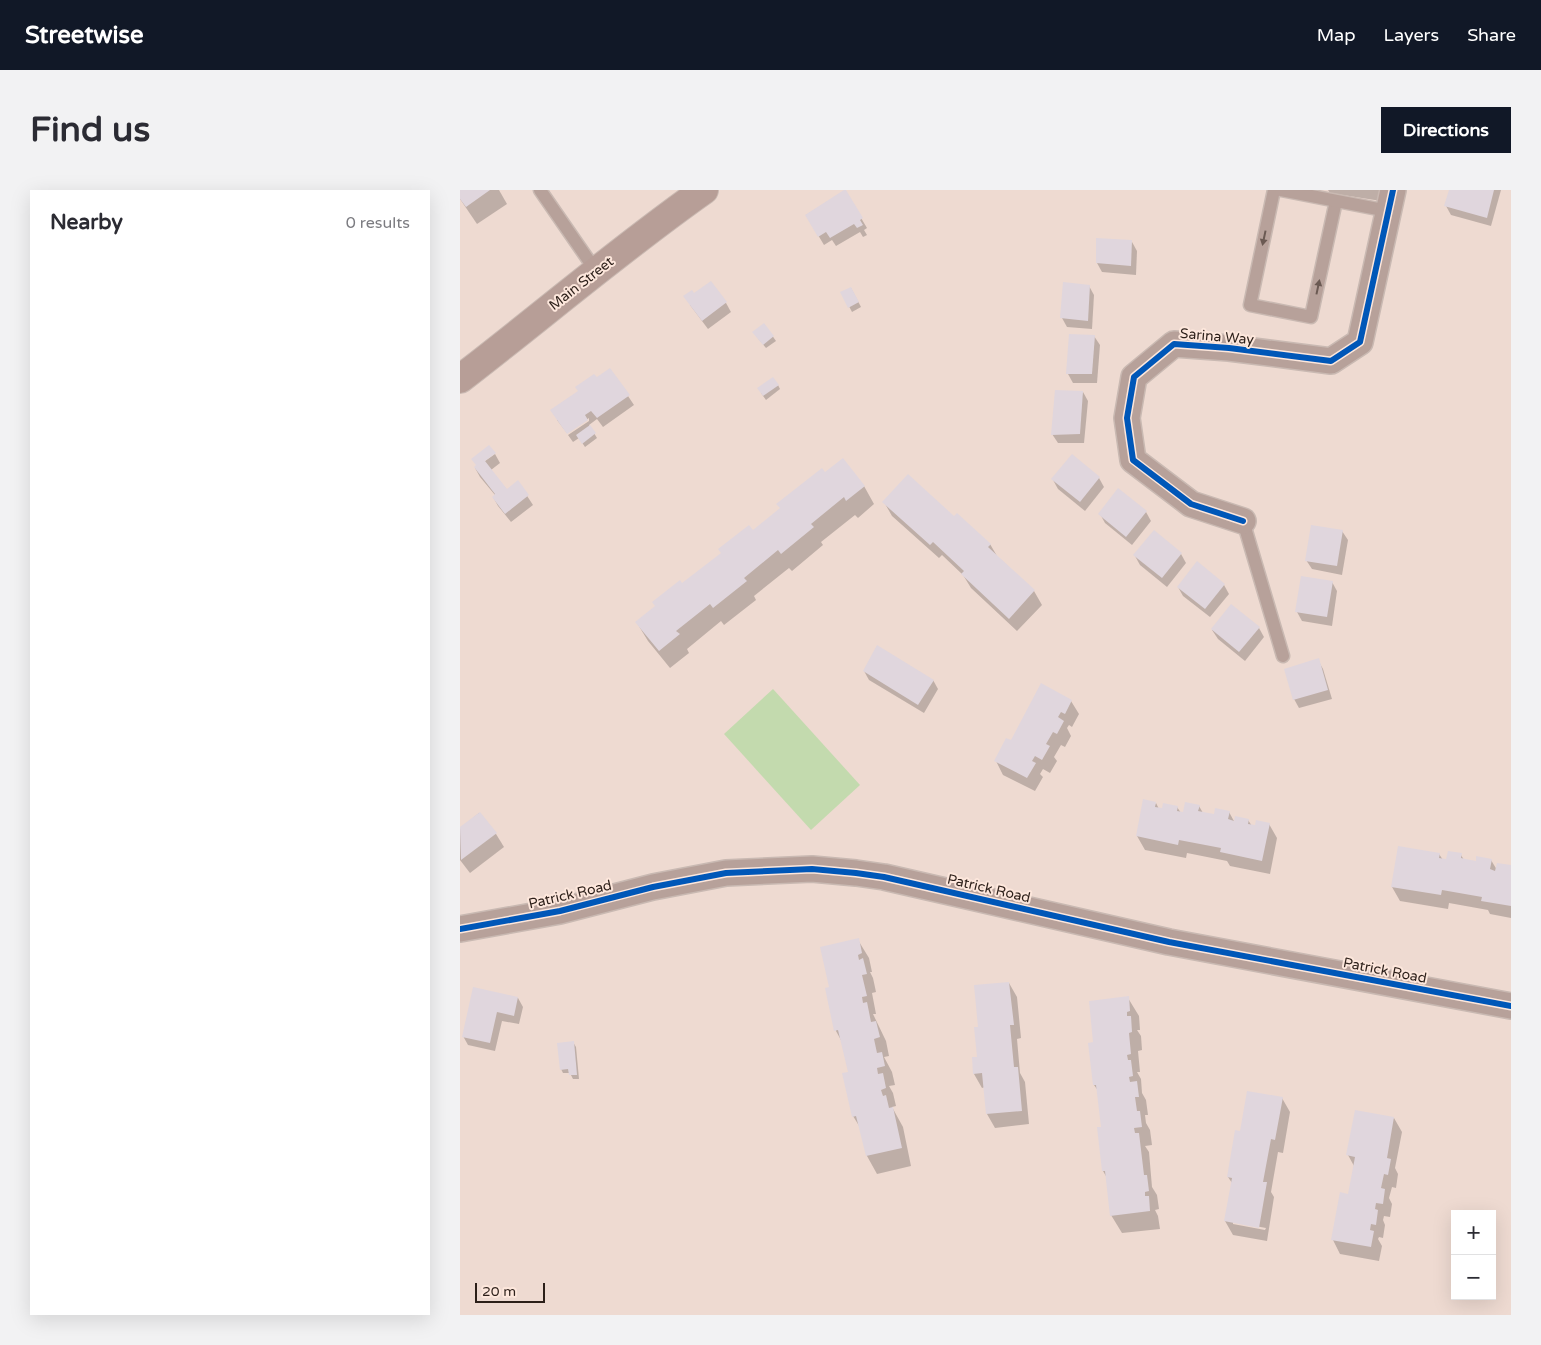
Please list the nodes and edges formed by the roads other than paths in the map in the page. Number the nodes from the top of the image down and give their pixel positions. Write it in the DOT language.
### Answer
graph roads {
  1 [pos="540,190"];
  2 [pos="704,190"];
  3 [pos="1274,190"];
  4 [pos="1281,190"];
  5 [pos="1390,200"];
  6 [pos="1336,201"];
  7 [pos="596,271"];
  8 [pos="460,379"];
  9 [pos="1243,521"];
  10 [pos="1283,656"];
  11 [pos="460,930"];
  12 [pos="1511,1006"];
  1 -- 7 [label="lane"];
  2 -- 7 [label="main road, Main Street"];
  3 -- 6 [label="lane, one-way"];
  4 -- 6 [label="lane"];
  5 -- 6 [label="lane"];
  5 -- 9 [label="street, Sarina Way"];
  7 -- 8 [label="main road, Main Street"];
  9 -- 10 [label="lane"];
  11 -- 12 [label="street, Patrick Road"];
}
